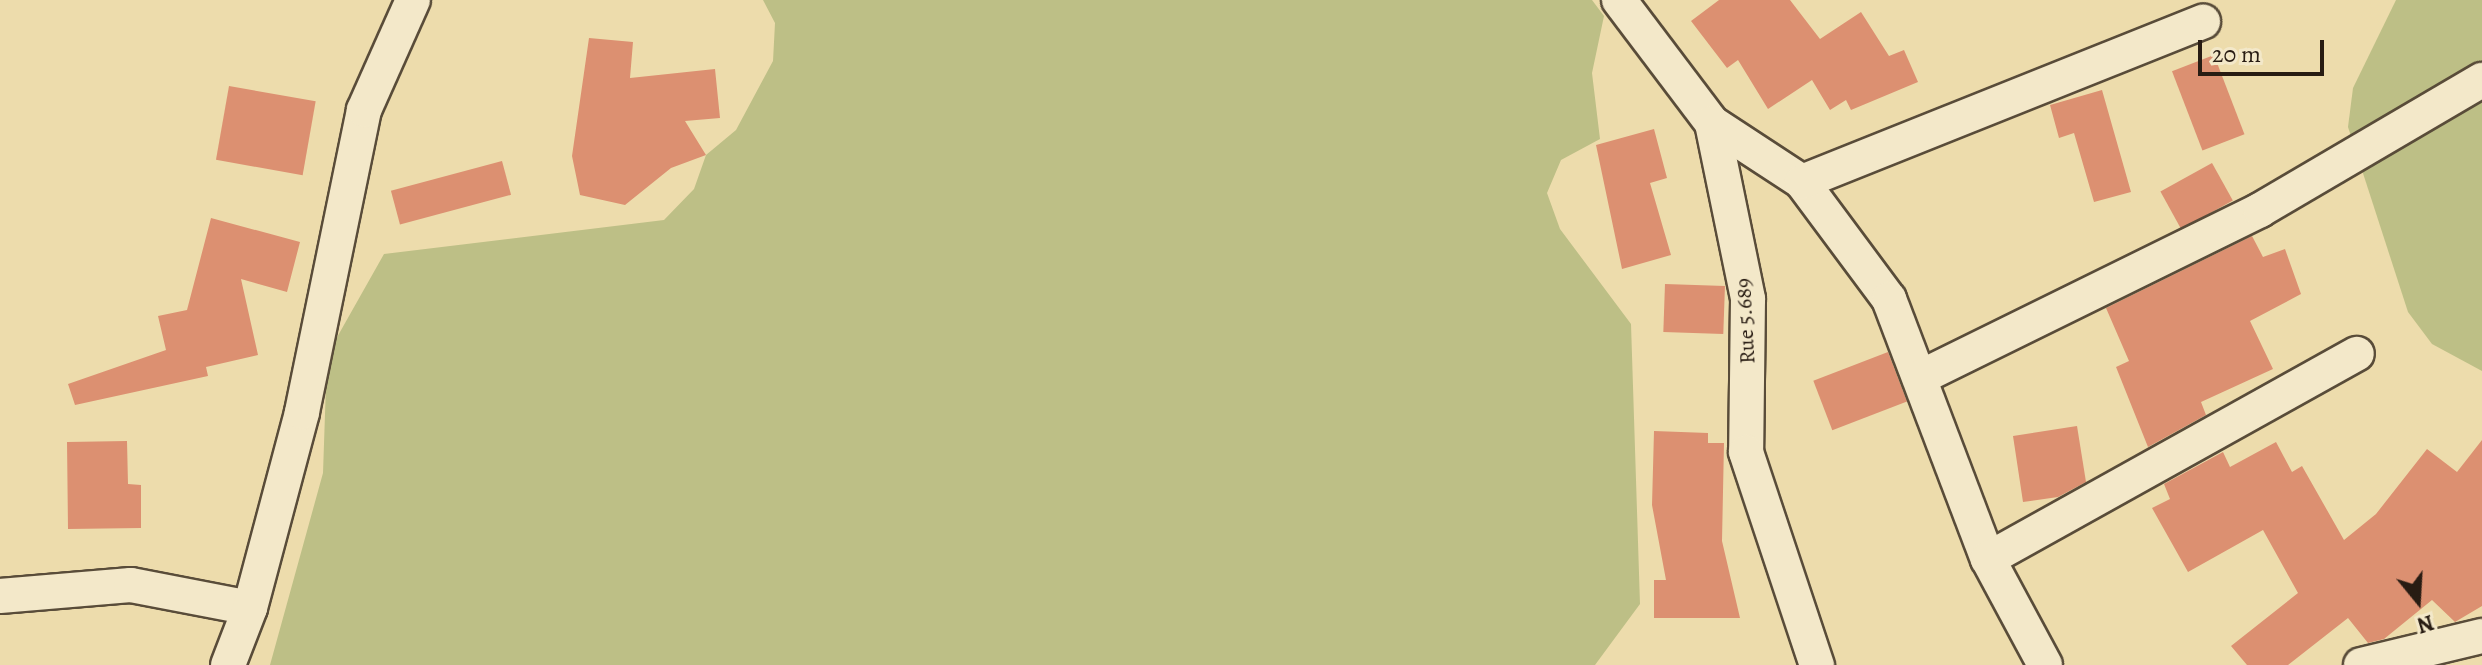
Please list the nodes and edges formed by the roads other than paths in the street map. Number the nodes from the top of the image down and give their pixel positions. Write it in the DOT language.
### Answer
graph roads {
  1 [pos="413,0"];
  2 [pos="1619,0"];
  3 [pos="2203,22"];
  4 [pos="2482,80"];
  5 [pos="1712,123"];
  6 [pos="1802,182"];
  7 [pos="2357,354"];
  8 [pos="1923,376"];
  9 [pos="1988,559"];
  10 [pos="0,596"];
  11 [pos="250,608"];
  12 [pos="2482,636"];
  13 [pos="228,665"];
  14 [pos="1817,665"];
  15 [pos="2045,665"];
  16 [pos="2361,665"];
  1 -- 11 [label="street"];
  2 -- 5 [label="street, Rue 5.689"];
  3 -- 6 [label="street"];
  4 -- 8 [label="street"];
  5 -- 6 [label="street"];
  5 -- 14 [label="street, Rue 5.689"];
  6 -- 8 [label="street"];
  7 -- 9 [label="street"];
  8 -- 9 [label="street"];
  9 -- 15 [label="street"];
  10 -- 11 [label="street"];
  11 -- 13 [label="street"];
  12 -- 16 [label="street"];
}
